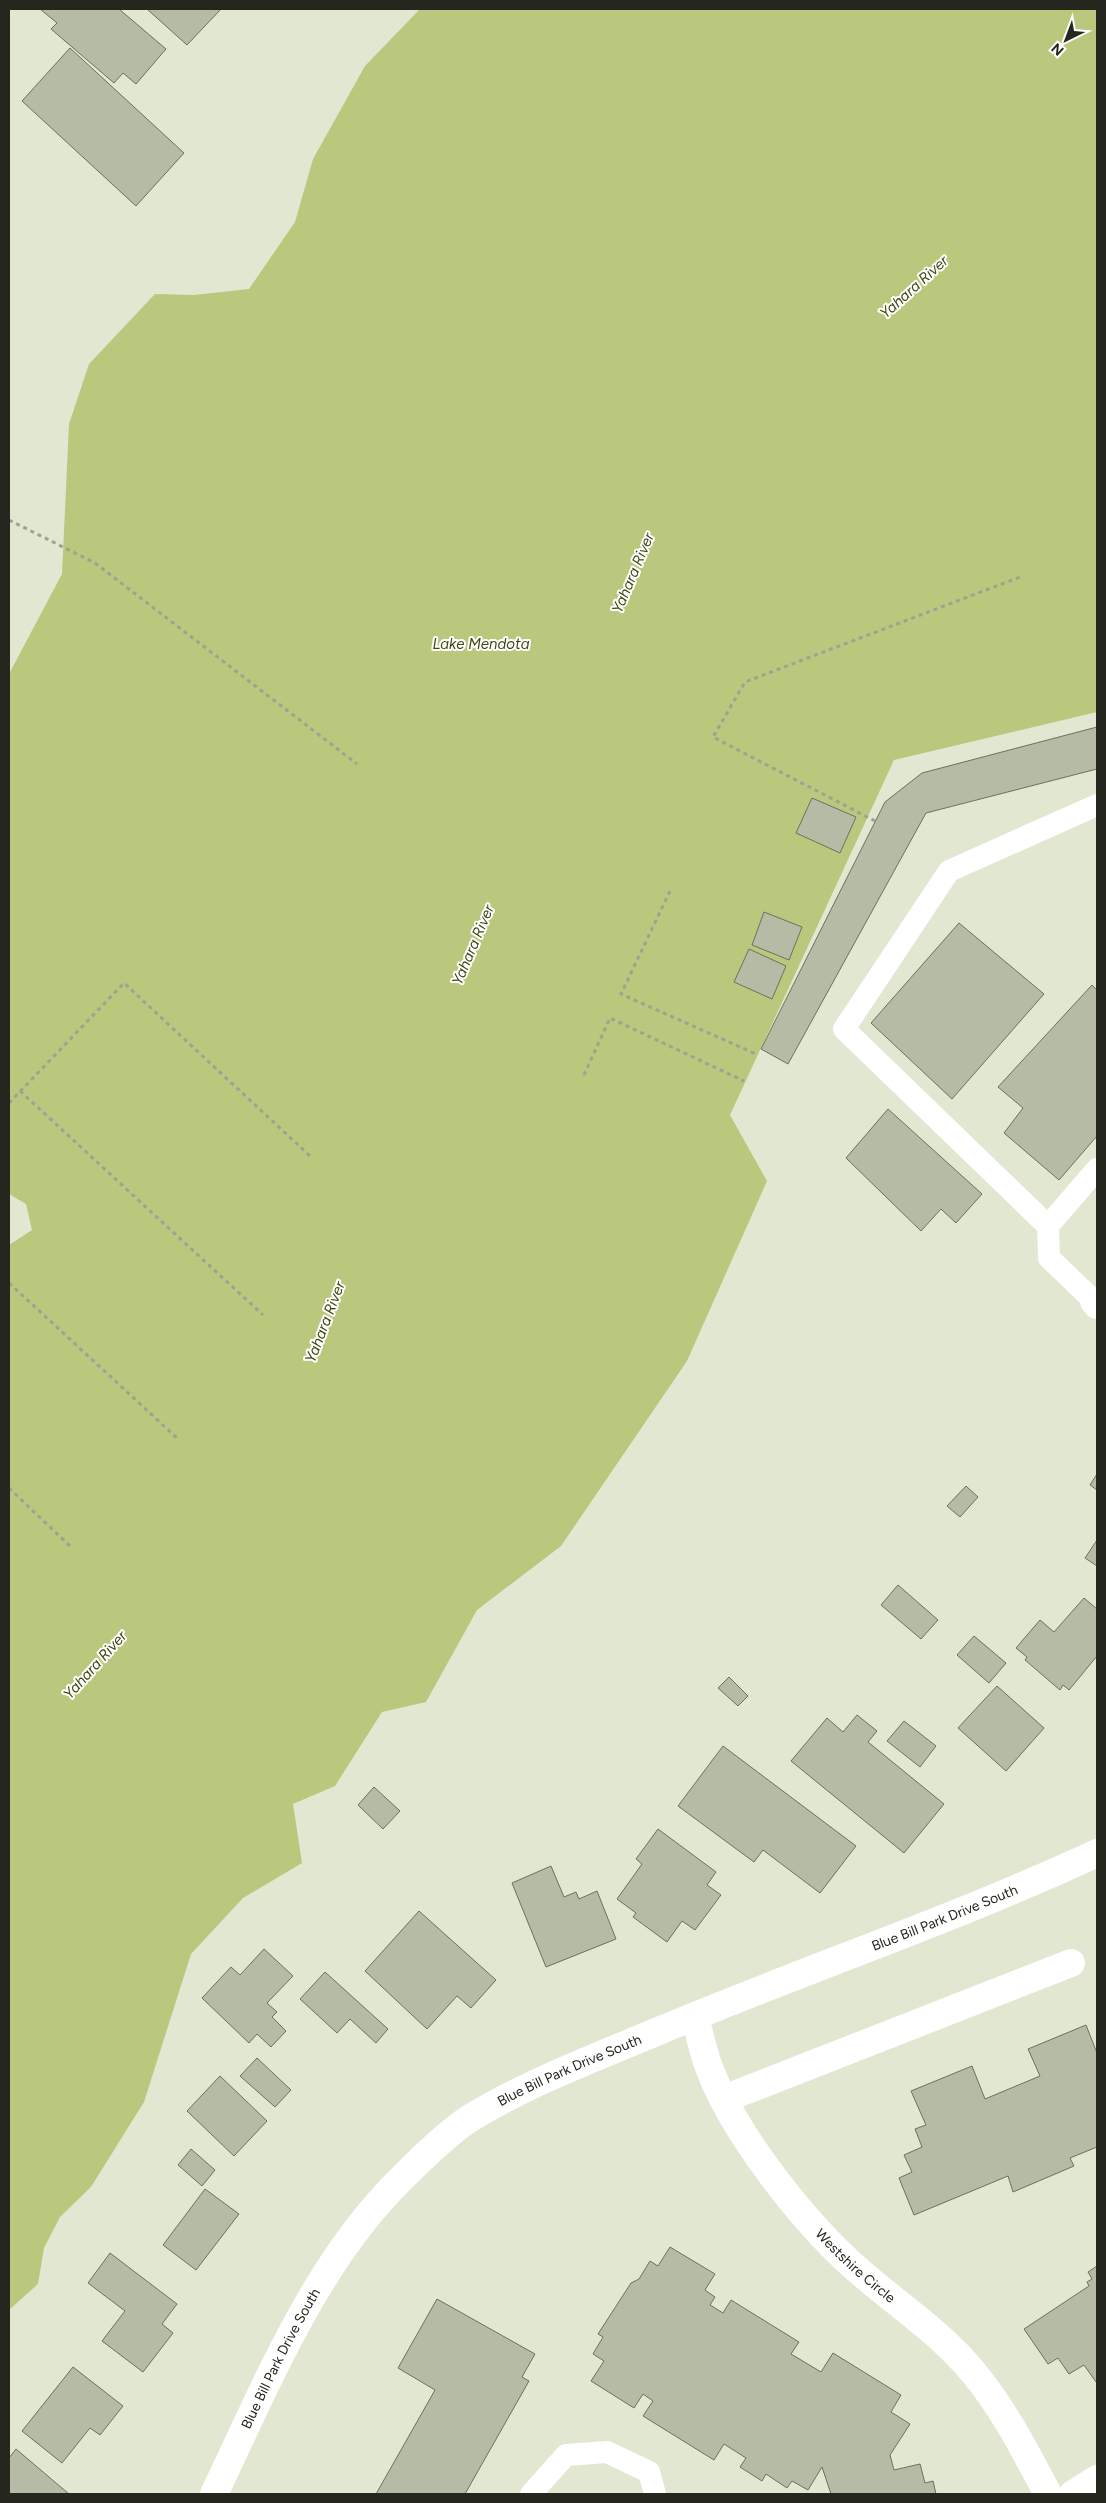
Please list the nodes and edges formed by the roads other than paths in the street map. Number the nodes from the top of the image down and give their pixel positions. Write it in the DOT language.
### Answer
graph roads {
  1 [pos="1097,805"];
  2 [pos="1097,1169"];
  3 [pos="1048,1226"];
  4 [pos="1096,1303"];
  5 [pos="1097,1853"];
  6 [pos="1071,1963"];
  7 [pos="695,2016"];
  8 [pos="724,2099"];
  9 [pos="1097,2479"];
  10 [pos="214,2494"];
  11 [pos="531,2494"];
  12 [pos="655,2494"];
  13 [pos="1048,2494"];
  14 [pos="1073,2494"];
  1 -- 3 [label="lane"];
  2 -- 3 [label="lane"];
  3 -- 4 [label="lane"];
  5 -- 7 [label="street, Blue Bill Park Drive South"];
  6 -- 8 [label="street"];
  7 -- 8 [label="street, Westshire Circle"];
  7 -- 10 [label="street, Blue Bill Park Drive South"];
  8 -- 13 [label="street, Westshire Circle"];
  9 -- 14 [label="street"];
  11 -- 12 [label="lane"];
}
